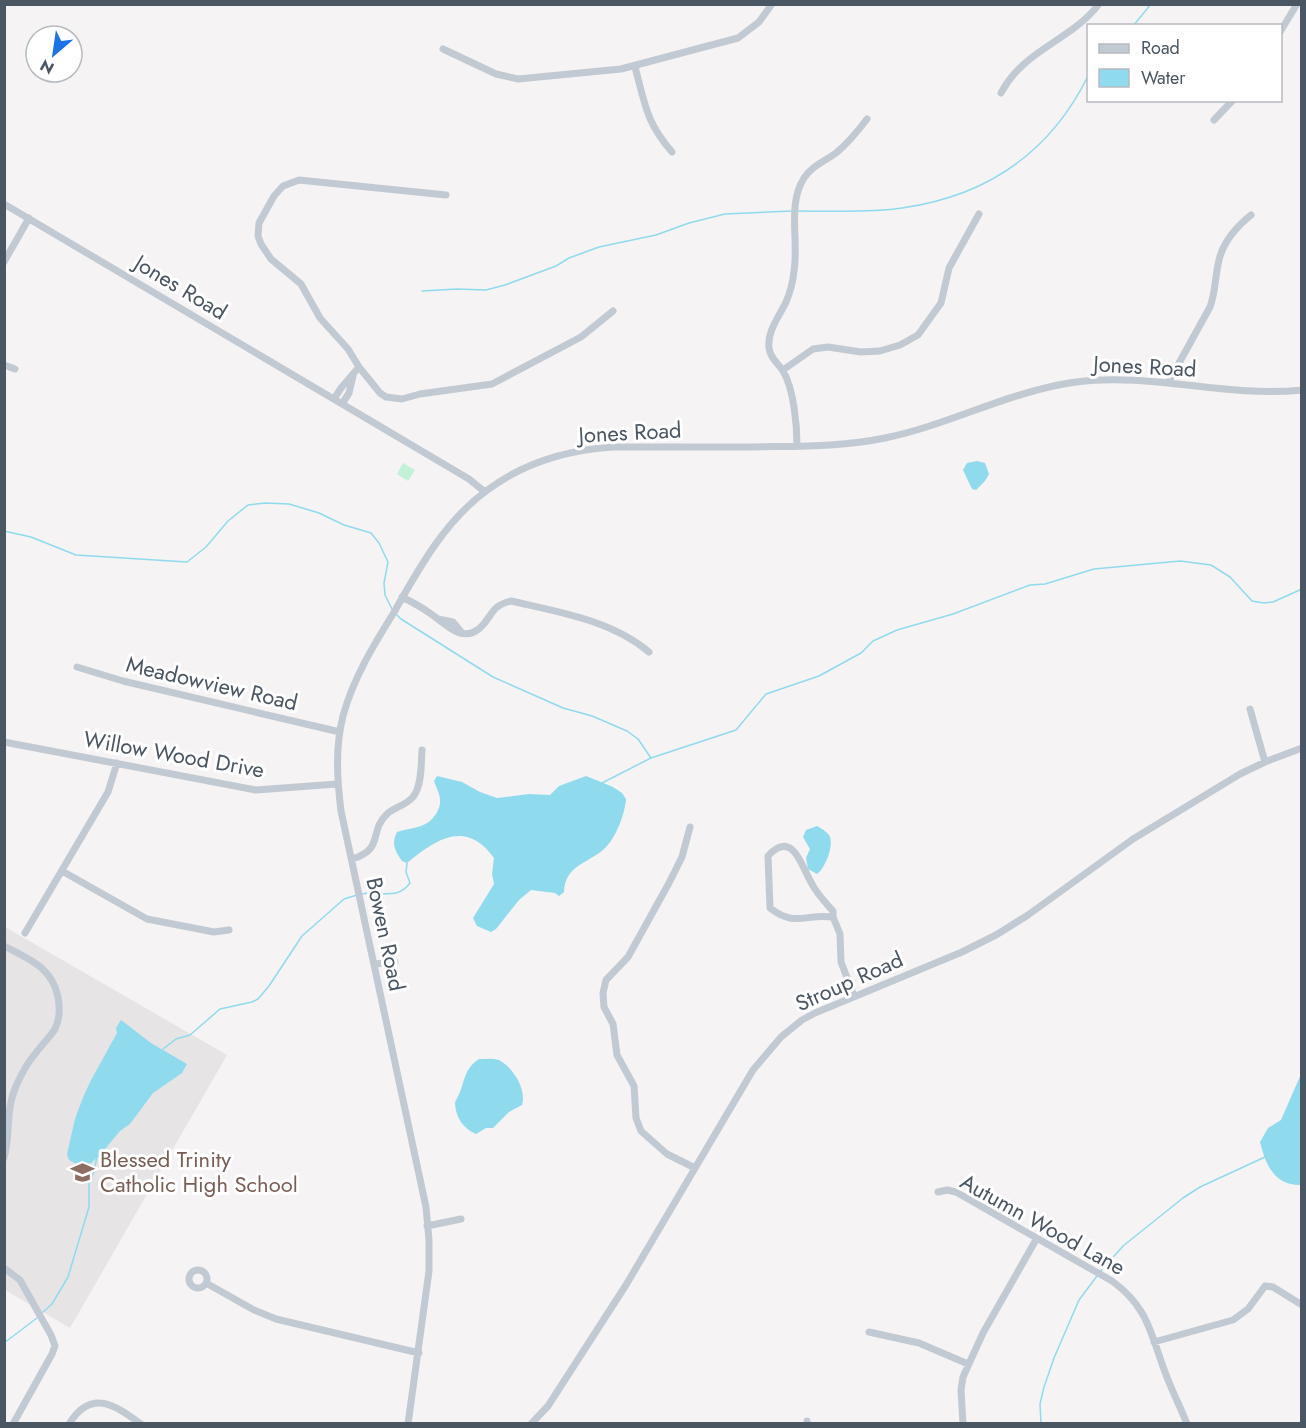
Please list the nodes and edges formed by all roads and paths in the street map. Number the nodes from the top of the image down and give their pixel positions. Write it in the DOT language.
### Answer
graph roads {
  1 [pos="772,4"];
  2 [pos="1100,4"];
  3 [pos="1297,4"];
  4 [pos="1282,30"];
  5 [pos="443,49"];
  6 [pos="635,67"];
  7 [pos="1001,93"];
  8 [pos="1231,102"];
  9 [pos="867,119"];
  10 [pos="1214,120"];
  11 [pos="672,152"];
  12 [pos="446,195"];
  13 [pos="4,204"];
  14 [pos="979,214"];
  15 [pos="1251,215"];
  16 [pos="29,218"];
  17 [pos="4,262"];
  18 [pos="613,310"];
  19 [pos="4,365"];
  20 [pos="359,367"];
  21 [pos="15,369"];
  22 [pos="783,370"];
  23 [pos="353,376"];
  24 [pos="1168,383"];
  25 [pos="1302,390"];
  26 [pos="334,399"];
  27 [pos="342,404"];
  28 [pos="797,446"];
  29 [pos="485,492"];
  30 [pos="402,597"];
  31 [pos="649,652"];
  32 [pos="77,667"];
  33 [pos="1250,709"];
  34 [pos="340,732"];
  35 [pos="4,742"];
  36 [pos="1302,748"];
  37 [pos="422,750"];
  38 [pos="1265,762"];
  39 [pos="117,763"];
  40 [pos="338,784"];
  41 [pos="690,827"];
  42 [pos="352,859"];
  43 [pos="62,871"];
  44 [pos="824,901"];
  45 [pos="819,915"];
  46 [pos="833,918"];
  47 [pos="229,930"];
  48 [pos="25,933"];
  49 [pos="4,945"];
  50 [pos="395,962"];
  51 [pos="375,964"];
  52 [pos="854,996"];
  53 [pos="4,1158"];
  54 [pos="695,1168"];
  55 [pos="938,1192"];
  56 [pos="461,1219"];
  57 [pos="427,1226"];
  58 [pos="1037,1238"];
  59 [pos="4,1268"];
  60 [pos="206,1283"];
  61 [pos="1302,1305"];
  62 [pos="869,1332"];
  63 [pos="1154,1342"];
  64 [pos="419,1353"];
  65 [pos="968,1364"];
  66 [pos="13,1424"];
  67 [pos="69,1424"];
  68 [pos="141,1424"];
  69 [pos="408,1424"];
  70 [pos="531,1424"];
  71 [pos="963,1424"];
  72 [pos="1187,1424"];
  1 -- 6 [label="street"];
  2 -- 7 [label="street"];
  3 -- 4 [label="street"];
  5 -- 6 [label="street"];
  6 -- 11 [label="street"];
  8 -- 10 [label="street"];
  9 -- 22 [label="street"];
  12 -- 20 [label="street"];
  13 -- 16 [label="street, Jones Road"];
  14 -- 22 [label="street"];
  15 -- 24 [label="street"];
  16 -- 17 [label="street"];
  16 -- 26 [label="street, Jones Road"];
  18 -- 20 [label="street"];
  19 -- 21 [label="street"];
  20 -- 23 [label="street"];
  22 -- 28 [label="street"];
  23 -- 26 [label="street"];
  23 -- 27 [label="street"];
  24 -- 25 [label="street, Jones Road"];
  24 -- 28 [label="street, Jones Road"];
  26 -- 27 [label="street, Jones Road"];
  27 -- 29 [label="street, Jones Road"];
  28 -- 29 [label="street, Jones Road"];
  29 -- 30 [label="street, Bowen Road"];
  30 -- 31 [label="street"];
  30 -- 34 [label="street, Bowen Road"];
  32 -- 34 [label="street, Meadowview Road"];
  33 -- 38 [label="street"];
  34 -- 40 [label="street, Bowen Road"];
  35 -- 39 [label="street, Willow Wood Drive"];
  36 -- 38 [label="street, Stroup Road"];
  37 -- 42 [label="street"];
  38 -- 52 [label="street, Stroup Road"];
  39 -- 40 [label="street, Willow Wood Drive"];
  39 -- 43 [label="street"];
  40 -- 42 [label="street, Bowen Road"];
  41 -- 54 [label="street"];
  42 -- 51 [label="street, Bowen Road"];
  43 -- 47 [label="street"];
  43 -- 48 [label="street"];
  44 -- 45 [label="street"];
  44 -- 45 [label="street"];
  44 -- 46 [label="street"];
  45 -- 46 [label="street"];
  46 -- 52 [label="street"];
  49 -- 53 [label="street"];
  50 -- 51 [label="street"];
  51 -- 57 [label="street, Bowen Road"];
  52 -- 54 [label="street, Stroup Road"];
  54 -- 70 [label="street, Stroup Road"];
  55 -- 58 [label="street, Autumn Wood Lane"];
  56 -- 57 [label="street"];
  57 -- 64 [label="street, Bowen Road"];
  58 -- 63 [label="street, Autumn Wood Lane"];
  58 -- 65 [label="street"];
  59 -- 66 [label="street"];
  60 -- 64 [label="street"];
  61 -- 63 [label="street"];
  62 -- 65 [label="street"];
  63 -- 72 [label="street, Autumn Wood Lane"];
  64 -- 69 [label="street, Bowen Road"];
  65 -- 71 [label="street"];
  67 -- 68 [label="street"];
}
